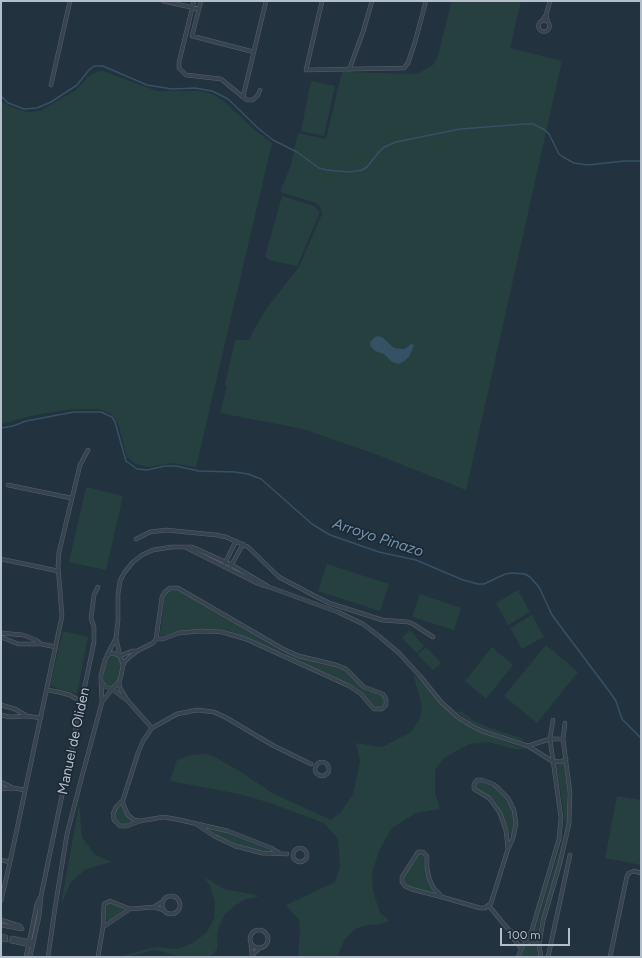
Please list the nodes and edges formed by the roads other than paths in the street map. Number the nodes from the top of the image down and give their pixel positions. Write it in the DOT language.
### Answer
graph roads {
  1 [pos="70,1"];
  2 [pos="163,1"];
  3 [pos="194,1"];
  4 [pos="200,1"];
  5 [pos="266,1"];
  6 [pos="322,1"];
  7 [pos="372,1"];
  8 [pos="426,1"];
  9 [pos="550,1"];
  10 [pos="193,8"];
  11 [pos="199,9"];
  12 [pos="546,15"];
  13 [pos="542,21"];
  14 [pos="549,23"];
  15 [pos="254,52"];
  16 [pos="349,70"];
  17 [pos="51,85"];
  18 [pos="260,90"];
  19 [pos="243,97"];
  20 [pos="88,450"];
  21 [pos="8,485"];
  22 [pos="71,498"];
  23 [pos="136,539"];
  24 [pos="236,541"];
  25 [pos="243,544"];
  26 [pos="185,547"];
  27 [pos="1,559"];
  28 [pos="226,562"];
  29 [pos="232,565"];
  30 [pos="224,566"];
  31 [pos="230,569"];
  32 [pos="58,571"];
  33 [pos="98,587"];
  34 [pos="269,587"];
  35 [pos="1,633"];
  36 [pos="1,637"];
  37 [pos="433,637"];
  38 [pos="116,638"];
  39 [pos="156,639"];
  40 [pos="41,644"];
  41 [pos="56,647"];
  42 [pos="283,649"];
  43 [pos="137,651"];
  44 [pos="280,655"];
  45 [pos="120,656"];
  46 [pos="106,657"];
  47 [pos="123,665"];
  48 [pos="101,681"];
  49 [pos="119,682"];
  50 [pos="112,689"];
  51 [pos="47,690"];
  52 [pos="128,701"];
  53 [pos="102,702"];
  54 [pos="82,703"];
  55 [pos="1,705"];
  56 [pos="1,715"];
  57 [pos="28,716"];
  58 [pos="41,718"];
  59 [pos="553,720"];
  60 [pos="566,722"];
  61 [pos="152,728"];
  62 [pos="550,739"];
  63 [pos="563,739"];
  64 [pos="528,746"];
  65 [pos="566,760"];
  66 [pos="552,761"];
  67 [pos="311,764"];
  68 [pos="319,764"];
  69 [pos="316,770"];
  70 [pos="1,782"];
  71 [pos="13,788"];
  72 [pos="1,789"];
  73 [pos="25,790"];
  74 [pos="123,800"];
  75 [pos="140,822"];
  76 [pos="195,823"];
  77 [pos="508,849"];
  78 [pos="294,851"];
  79 [pos="279,853"];
  80 [pos="287,854"];
  81 [pos="570,855"];
  82 [pos="294,858"];
  83 [pos="1,860"];
  84 [pos="10,862"];
  85 [pos="641,873"];
  86 [pos="41,896"];
  87 [pos="442,897"];
  88 [pos="1,901"];
  89 [pos="163,901"];
  90 [pos="489,906"];
  91 [pos="154,907"];
  92 [pos="130,909"];
  93 [pos="164,910"];
  94 [pos="1,920"];
  95 [pos="1,925"];
  96 [pos="103,927"];
  97 [pos="22,929"];
  98 [pos="508,929"];
  99 [pos="31,933"];
  100 [pos="35,935"];
  101 [pos="1,936"];
  102 [pos="1,939"];
  103 [pos="12,940"];
  104 [pos="527,941"];
  105 [pos="31,944"];
  106 [pos="251,944"];
  107 [pos="539,945"];
  108 [pos="260,948"];
  109 [pos="521,948"];
  110 [pos="251,956"];
  111 [pos="26,957"];
  112 [pos="30,957"];
  113 [pos="48,957"];
  114 [pos="98,957"];
  115 [pos="518,957"];
  116 [pos="541,957"];
  117 [pos="548,957"];
  118 [pos="610,957"];
  1 -- 17 [label="street"];
  2 -- 10 [label="street"];
  3 -- 10 [label="street"];
  4 -- 11 [label="street"];
  5 -- 15 [label="street"];
  6 -- 16 [label="street"];
  7 -- 16 [label="street"];
  8 -- 16 [label="street"];
  9 -- 12 [label="street"];
  10 -- 11 [label="street"];
  10 -- 19 [label="street"];
  11 -- 15 [label="street"];
  12 -- 13 [label="street"];
  12 -- 14 [label="street"];
  13 -- 14 [label="street"];
  13 -- 14 [label="street"];
  15 -- 19 [label="street"];
  18 -- 19 [label="street"];
  20 -- 22 [label="street"];
  21 -- 22 [label="street"];
  22 -- 32 [label="street"];
  23 -- 24 [label="street"];
  24 -- 25 [label="street"];
  24 -- 28 [label="street"];
  25 -- 29 [label="street"];
  25 -- 37 [label="street"];
  26 -- 28 [label="street"];
  26 -- 30 [label="street"];
  26 -- 38 [label="street"];
  27 -- 32 [label="street"];
  28 -- 29 [label="street"];
  28 -- 30 [label="street"];
  29 -- 31 [label="street"];
  29 -- 34 [label="street"];
  30 -- 31 [label="street"];
  31 -- 34 [label="street"];
  32 -- 41 [label="street"];
  33 -- 54 [label="street, Manuel de Oliden"];
  34 -- 64 [label="street"];
  35 -- 40 [label="street"];
  36 -- 40 [label="street"];
  38 -- 45 [label="street"];
  38 -- 46 [label="street"];
  39 -- 42 [label="street"];
  39 -- 43 [label="street"];
  39 -- 44 [label="street"];
  40 -- 41 [label="street"];
  41 -- 51 [label="street"];
  42 -- 44 [label="street"];
  42 -- 44 [label="street"];
  43 -- 45 [label="street"];
  43 -- 47 [label="street"];
  45 -- 46 [label="street"];
  45 -- 47 [label="street"];
  46 -- 48 [label="street"];
  47 -- 49 [label="street"];
  48 -- 50 [label="street"];
  48 -- 53 [label="street"];
  49 -- 50 [label="street"];
  49 -- 52 [label="street"];
  50 -- 52 [label="street"];
  50 -- 53 [label="street"];
  51 -- 54 [label="street"];
  51 -- 58 [label="street"];
  52 -- 61 [label="street"];
  53 -- 113 [label="street"];
  54 -- 86 [label="street, Manuel de Oliden"];
  55 -- 57 [label="street"];
  56 -- 57 [label="street"];
  57 -- 58 [label="street"];
  58 -- 73 [label="street"];
  59 -- 62 [label="street"];
  60 -- 63 [label="street"];
  61 -- 67 [label="street"];
  61 -- 74 [label="street"];
  62 -- 63 [label="street"];
  62 -- 64 [label="street"];
  62 -- 66 [label="street"];
  63 -- 65 [label="street"];
  64 -- 66 [label="street"];
  65 -- 66 [label="street"];
  65 -- 107 [label="street"];
  66 -- 104 [label="street"];
  67 -- 68 [label="street"];
  67 -- 69 [label="street"];
  68 -- 69 [label="street"];
  68 -- 69 [label="street"];
  70 -- 71 [label="street"];
  71 -- 72 [label="street"];
  71 -- 73 [label="street"];
  73 -- 84 [label="street"];
  74 -- 75 [label="street"];
  74 -- 75 [label="street"];
  75 -- 76 [label="street"];
  76 -- 79 [label="street"];
  76 -- 79 [label="street"];
  77 -- 77 [label="street"];
  77 -- 90 [label="street"];
  78 -- 80 [label="street"];
  78 -- 82 [label="street"];
  78 -- 82 [label="street"];
  79 -- 80 [label="street"];
  80 -- 82 [label="street"];
  81 -- 117 [label="street"];
  83 -- 84 [label="street"];
  84 -- 88 [label="street"];
  85 -- 118 [label="street"];
  86 -- 99 [label="street, Manuel de Oliden"];
  86 -- 100 [label="street, Manuel de Oliden"];
  87 -- 87 [label="street"];
  87 -- 90 [label="street"];
  89 -- 91 [label="street"];
  89 -- 93 [label="street"];
  89 -- 93 [label="street"];
  90 -- 98 [label="street"];
  91 -- 92 [label="street"];
  91 -- 93 [label="street"];
  92 -- 96 [label="street"];
  92 -- 96 [label="street"];
  94 -- 97 [label="street"];
  95 -- 97 [label="street"];
  96 -- 114 [label="street"];
  97 -- 99 [label="street"];
  98 -- 104 [label="street"];
  98 -- 109 [label="street"];
  99 -- 100 [label="street"];
  99 -- 105 [label="street, Manuel de Oliden"];
  100 -- 105 [label="street, Manuel de Oliden"];
  101 -- 102 [label="street"];
  103 -- 105 [label="street"];
  104 -- 107 [label="street"];
  104 -- 109 [label="street"];
  105 -- 111 [label="street, Manuel de Oliden"];
  105 -- 112 [label="street, Manuel de Oliden"];
  106 -- 108 [label="street"];
  106 -- 108 [label="street"];
  106 -- 110 [label="street"];
  107 -- 116 [label="street"];
  108 -- 110 [label="street"];
  109 -- 115 [label="street"];
}
